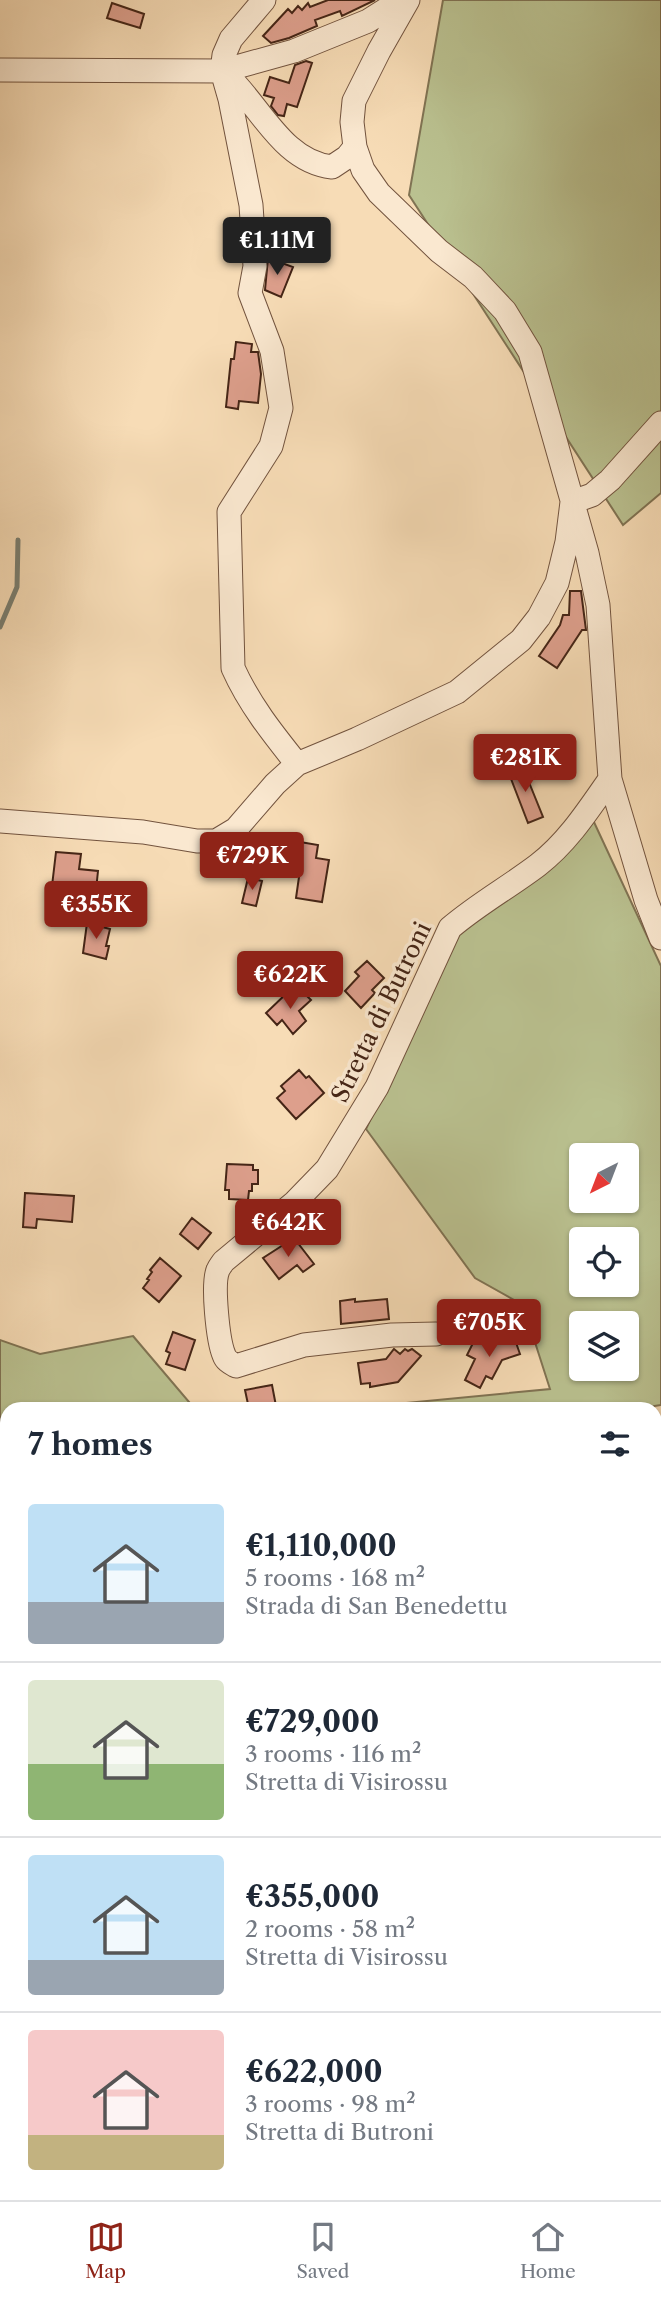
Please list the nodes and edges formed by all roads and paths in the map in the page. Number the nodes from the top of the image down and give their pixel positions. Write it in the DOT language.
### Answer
graph roads {
  1 [pos="264,0"];
  2 [pos="401,0"];
  3 [pos="408,0"];
  4 [pos="0,70"];
  5 [pos="222,71"];
  6 [pos="355,148"];
  7 [pos="332,167"];
  8 [pos="398,213"];
  9 [pos="661,423"];
  10 [pos="572,502"];
  11 [pos="297,764"];
  12 [pos="610,779"];
  13 [pos="0,821"];
  14 [pos="661,937"];
  15 [pos="436,1334"];
  1 -- 5 [label="street"];
  2 -- 5 [label="street"];
  3 -- 6 [label="street"];
  4 -- 5 [label="street"];
  5 -- 7 [label="street"];
  5 -- 11 [label="street"];
  6 -- 7 [label="street"];
  6 -- 8 [label="street"];
  7 -- 8 [label="street"];
  8 -- 10 [label="street"];
  9 -- 10 [label="street"];
  10 -- 11 [label="street"];
  10 -- 12 [label="street"];
  11 -- 13 [label="street"];
  12 -- 14 [label="street"];
  12 -- 15 [label="street, Stretta di Butroni"];
}
